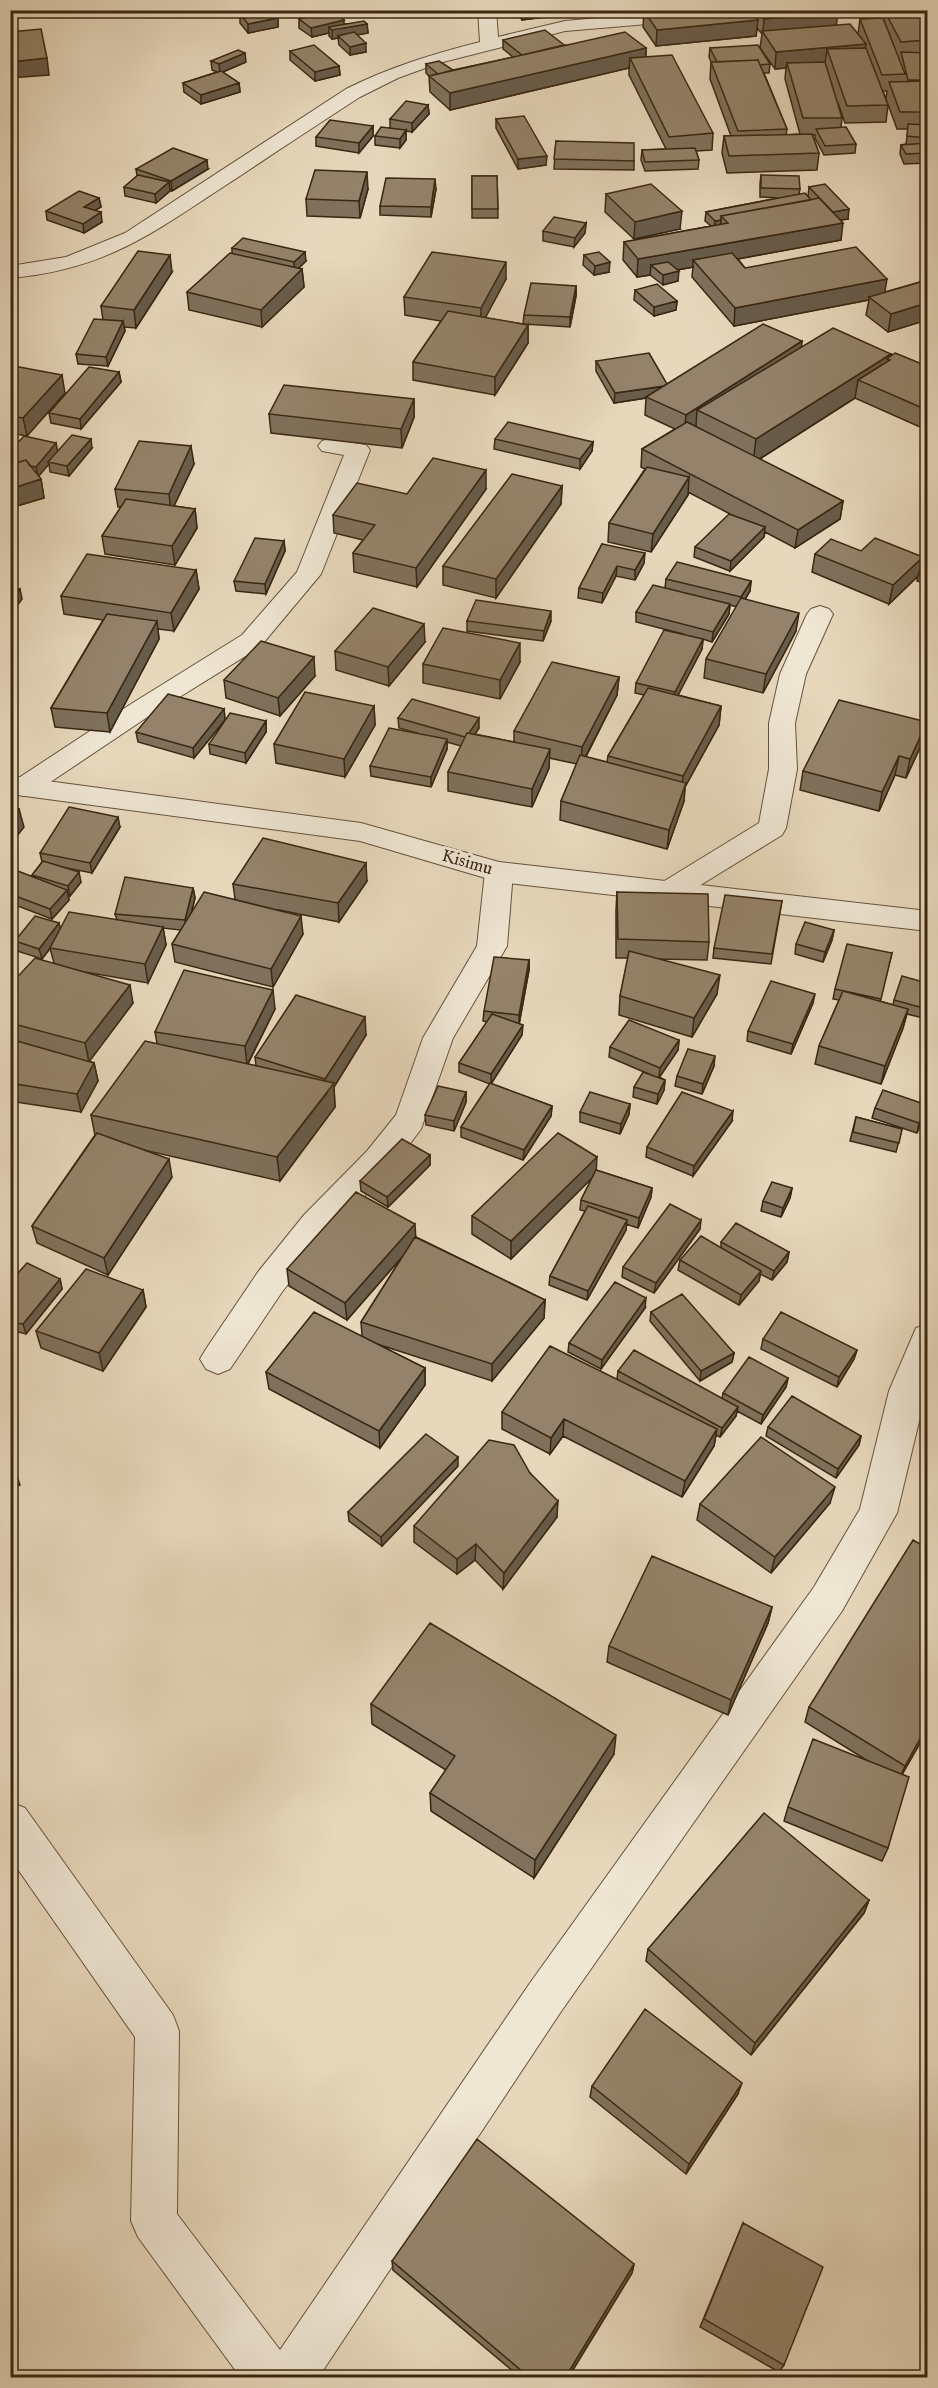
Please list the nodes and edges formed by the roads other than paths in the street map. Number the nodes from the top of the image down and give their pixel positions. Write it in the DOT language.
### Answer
graph roads {
  1 [pos="487,10"];
  2 [pos="754,10"];
  3 [pos="489,44"];
  4 [pos="10,272"];
  5 [pos="330,446"];
  6 [pos="820,614"];
  7 [pos="17,786"];
  8 [pos="499,872"];
  9 [pos="671,890"];
  10 [pos="927,921"];
  11 [pos="927,1338"];
  12 [pos="218,1359"];
  13 [pos="10,1822"];
  14 [pos="271,2378"];
  15 [pos="289,2378"];
  1 -- 3 [label="street"];
  2 -- 3 [label="street"];
  3 -- 4 [label="street"];
  5 -- 7 [label="street"];
  6 -- 9 [label="street"];
  7 -- 8 [label="street, Kisimu"];
  8 -- 9 [label="street, Kisimu"];
  8 -- 12 [label="street"];
  9 -- 10 [label="street, Kisimu"];
  11 -- 15 [label="street"];
  13 -- 14 [label="street"];
}
